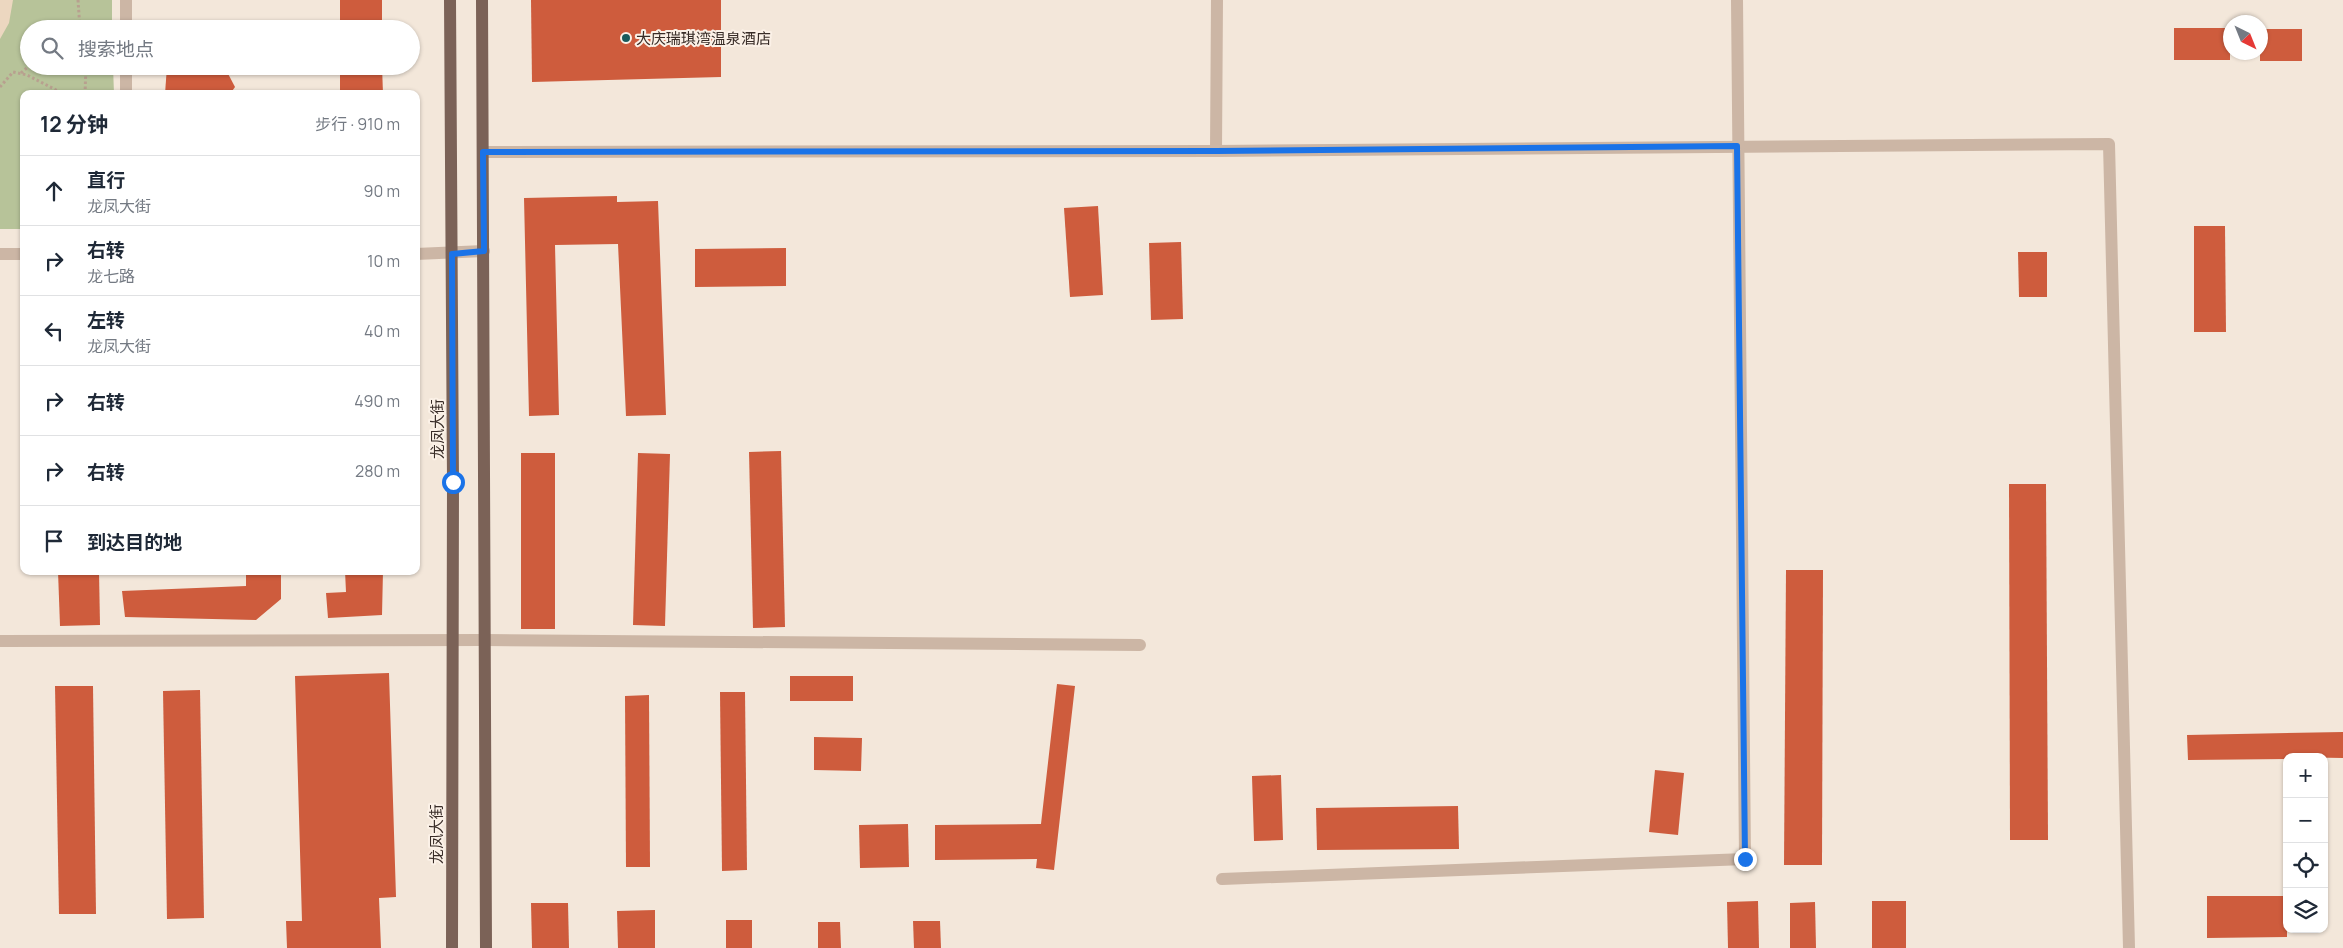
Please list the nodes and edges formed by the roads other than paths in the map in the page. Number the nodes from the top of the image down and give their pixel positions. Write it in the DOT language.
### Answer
graph roads {
  1 [pos="126,0"];
  2 [pos="450,0"];
  3 [pos="482,0"];
  4 [pos="1217,0"];
  5 [pos="1737,0"];
  6 [pos="126,20"];
  7 [pos="126,75"];
  8 [pos="126,90"];
  9 [pos="1737,146"];
  10 [pos="1216,151"];
  11 [pos="483,152"];
  12 [pos="484,251"];
  13 [pos="0,254"];
  14 [pos="20,254"];
  15 [pos="420,254"];
  16 [pos="452,254"];
  17 [pos="485,640"];
  18 [pos="0,641"];
  19 [pos="453,641"];
  20 [pos="1140,645"];
  21 [pos="1222,879"];
  22 [pos="452,948"];
  23 [pos="486,948"];
  24 [pos="2129,948"];
  1 -- 6 [label="street"];
  2 -- 16 [label="main road, 龙凤大街"];
  3 -- 11 [label="main road"];
  4 -- 10 [label="street"];
  5 -- 9 [label="street"];
  7 -- 8 [label="street"];
  9 -- 10 [label="street"];
  9 -- 21 [label="street"];
  9 -- 24 [label="street"];
  10 -- 11 [label="street"];
  11 -- 12 [label="main road"];
  12 -- 16 [label="street"];
  12 -- 17 [label="main road"];
  13 -- 14 [label="street"];
  15 -- 16 [label="street"];
  16 -- 19 [label="main road, 龙凤大街"];
  17 -- 19 [label="street"];
  17 -- 20 [label="street"];
  17 -- 23 [label="main road"];
  18 -- 19 [label="street"];
  19 -- 22 [label="main road, 龙凤大街"];
}
